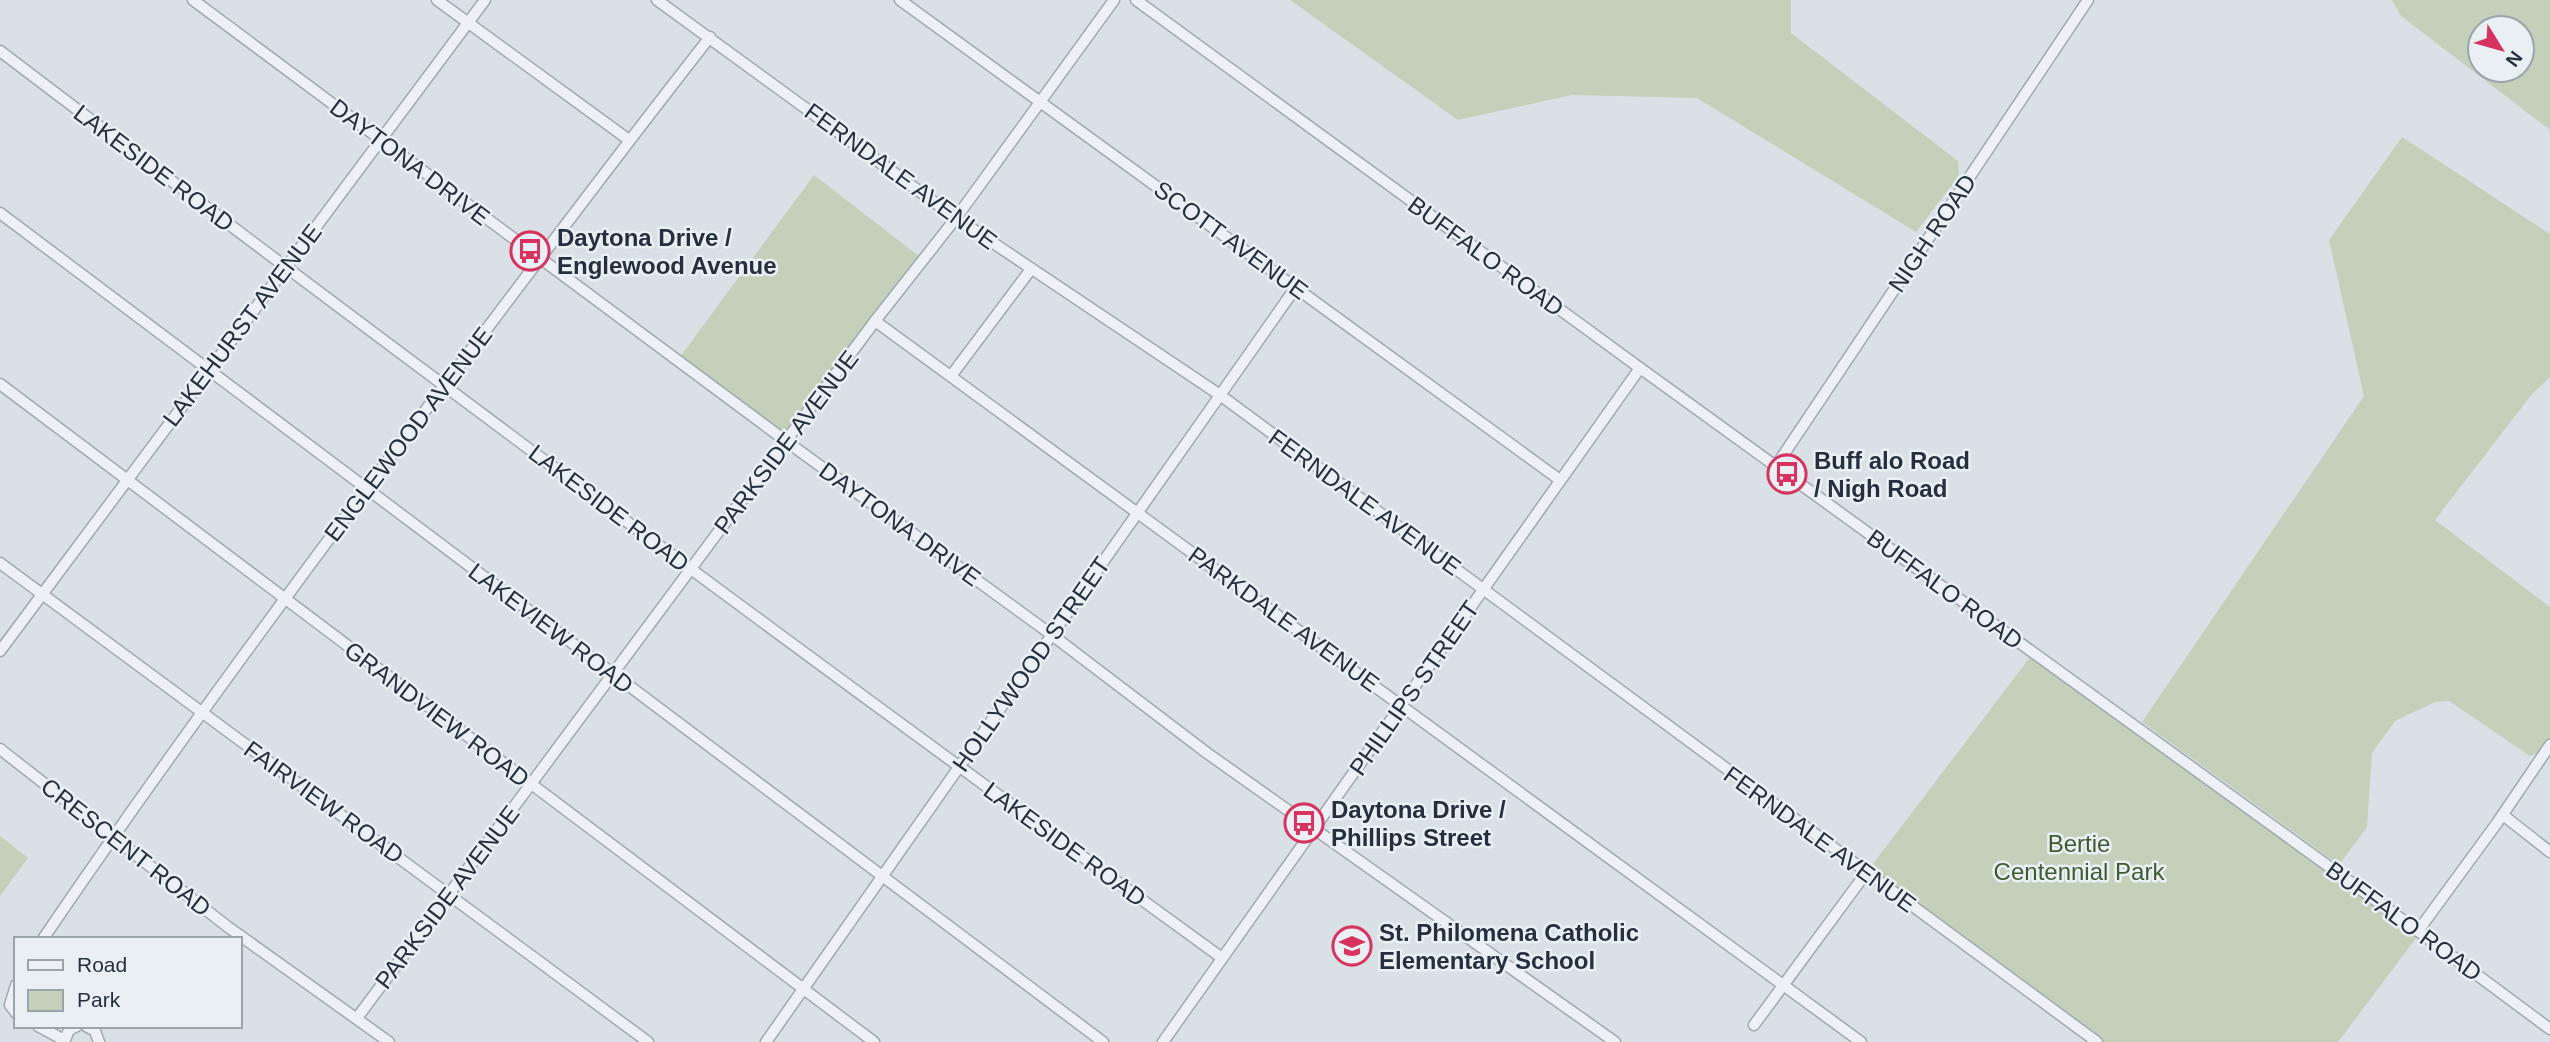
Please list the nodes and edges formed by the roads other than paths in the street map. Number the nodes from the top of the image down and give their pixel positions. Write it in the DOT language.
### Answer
graph roads {
  1 [pos="193,0"];
  2 [pos="437,0"];
  3 [pos="485,0"];
  4 [pos="657,0"];
  5 [pos="900,0"];
  6 [pos="1114,0"];
  7 [pos="1136,0"];
  8 [pos="2088,0"];
  9 [pos="468,22"];
  10 [pos="710,37"];
  11 [pos="0,51"];
  12 [pos="1039,101"];
  13 [pos="380,140"];
  14 [pos="629,140"];
  15 [pos="0,213"];
  16 [pos="956,218"];
  17 [pos="539,258"];
  18 [pos="285,268"];
  19 [pos="1031,269"];
  20 [pos="1296,287"];
  21 [pos="875,321"];
  22 [pos="1640,368"];
  23 [pos="209,370"];
  24 [pos="951,376"];
  25 [pos="0,384"];
  26 [pos="444,386"];
  27 [pos="1220,396"];
  28 [pos="786,441"];
  29 [pos="1776,466"];
  30 [pos="127,480"];
  31 [pos="1560,480"];
  32 [pos="366,489"];
  33 [pos="1137,513"];
  34 [pos="0,563"];
  35 [pos="691,569"];
  36 [pos="1483,590"];
  37 [pos="42,594"];
  38 [pos="285,599"];
  39 [pos="1052,635"];
  40 [pos="0,651"];
  41 [pos="613,674"];
  42 [pos="1401,704"];
  43 [pos="201,712"];
  44 [pos="2550,745"];
  45 [pos="0,749"];
  46 [pos="959,768"];
  47 [pos="530,784"];
  48 [pos="2502,815"];
  49 [pos="1314,830"];
  50 [pos="113,837"];
  51 [pos="2550,852"];
  52 [pos="1866,873"];
  53 [pos="882,875"];
  54 [pos="449,894"];
  55 [pos="2418,931"];
  56 [pos="44,937"];
  57 [pos="1222,958"];
  58 [pos="1784,986"];
  59 [pos="803,990"];
  60 [pos="14,992"];
  61 [pos="14,1010"];
  62 [pos="357,1018"];
  63 [pos="1754,1025"];
  64 [pos="41,1028"];
  65 [pos="90,1028"];
  66 [pos="2550,1029"];
  67 [pos="64,1041"];
  68 [pos="1612,1041"];
  69 [pos="99,1042"];
  70 [pos="389,1042"];
  71 [pos="648,1042"];
  72 [pos="766,1042"];
  73 [pos="874,1042"];
  74 [pos="1103,1042"];
  75 [pos="1163,1042"];
  76 [pos="1861,1042"];
  77 [pos="2097,1042"];
  1 -- 13 [label="street, DAYTONA DRIVE"];
  2 -- 9 [label="street"];
  3 -- 9 [label="street, LAKEHURST AVENUE"];
  4 -- 10 [label="street, FERNDALE AVENUE"];
  5 -- 12 [label="street, SCOTT AVENUE"];
  6 -- 12 [label="street, PARKSIDE AVENUE"];
  7 -- 22 [label="street, BUFFALO ROAD"];
  8 -- 29 [label="street, NIGH ROAD"];
  9 -- 13 [label="street, LAKEHURST AVENUE"];
  9 -- 14 [label="street"];
  10 -- 14 [label="street, ENGLEWOOD AVENUE"];
  10 -- 16 [label="street, FERNDALE AVENUE"];
  11 -- 18 [label="street, LAKESIDE ROAD"];
  12 -- 16 [label="street, PARKSIDE AVENUE"];
  12 -- 20 [label="street, SCOTT AVENUE"];
  13 -- 17 [label="street, DAYTONA DRIVE"];
  13 -- 18 [label="street, LAKEHURST AVENUE"];
  14 -- 17 [label="street, ENGLEWOOD AVENUE"];
  15 -- 23 [label="street, LAKEVIEW ROAD"];
  16 -- 19 [label="street, FERNDALE AVENUE"];
  16 -- 21 [label="street, PARKSIDE AVENUE"];
  17 -- 26 [label="street, ENGLEWOOD AVENUE"];
  17 -- 28 [label="street, DAYTONA DRIVE"];
  18 -- 23 [label="street, LAKEHURST AVENUE"];
  18 -- 26 [label="street, LAKESIDE ROAD"];
  19 -- 24 [label="street"];
  19 -- 27 [label="street, FERNDALE AVENUE"];
  20 -- 27 [label="street, HOLLYWOOD STREET"];
  20 -- 31 [label="street, SCOTT AVENUE"];
  21 -- 24 [label="street, PARKDALE AVENUE"];
  21 -- 28 [label="street, PARKSIDE AVENUE"];
  22 -- 29 [label="street, BUFFALO ROAD"];
  22 -- 31 [label="street, PHILLIPS STREET"];
  23 -- 30 [label="street, LAKEHURST AVENUE"];
  23 -- 32 [label="street, LAKEVIEW ROAD"];
  24 -- 33 [label="street, PARKDALE AVENUE"];
  25 -- 30 [label="street, GRANDVIEW ROAD"];
  26 -- 32 [label="street, ENGLEWOOD AVENUE"];
  26 -- 35 [label="street, LAKESIDE ROAD"];
  27 -- 33 [label="street, HOLLYWOOD STREET"];
  27 -- 36 [label="street, FERNDALE AVENUE"];
  28 -- 35 [label="street, PARKSIDE AVENUE"];
  28 -- 39 [label="street, DAYTONA DRIVE"];
  29 -- 55 [label="street, BUFFALO ROAD"];
  30 -- 37 [label="street, LAKEHURST AVENUE"];
  30 -- 38 [label="street, GRANDVIEW ROAD"];
  31 -- 36 [label="street, PHILLIPS STREET"];
  32 -- 38 [label="street, ENGLEWOOD AVENUE"];
  32 -- 41 [label="street, LAKEVIEW ROAD"];
  33 -- 39 [label="street, HOLLYWOOD STREET"];
  33 -- 42 [label="street, PARKDALE AVENUE"];
  34 -- 37 [label="street, FAIRVIEW ROAD"];
  35 -- 41 [label="street, PARKSIDE AVENUE"];
  35 -- 46 [label="street, LAKESIDE ROAD"];
  36 -- 42 [label="street, PHILLIPS STREET"];
  36 -- 52 [label="street, FERNDALE AVENUE"];
  37 -- 40 [label="street, LAKEHURST AVENUE"];
  37 -- 43 [label="street, FAIRVIEW ROAD"];
  38 -- 43 [label="street, ENGLEWOOD AVENUE"];
  38 -- 47 [label="street, GRANDVIEW ROAD"];
  39 -- 46 [label="street, HOLLYWOOD STREET"];
  39 -- 49 [label="street, DAYTONA DRIVE"];
  41 -- 47 [label="street, PARKSIDE AVENUE"];
  41 -- 53 [label="street, LAKEVIEW ROAD"];
  42 -- 49 [label="street, PHILLIPS STREET"];
  42 -- 58 [label="street, PARKDALE AVENUE"];
  43 -- 50 [label="street, ENGLEWOOD AVENUE"];
  43 -- 54 [label="street, FAIRVIEW ROAD"];
  44 -- 48 [label="street"];
  45 -- 50 [label="street, CRESCENT ROAD"];
  46 -- 53 [label="street, HOLLYWOOD STREET"];
  46 -- 57 [label="street, LAKESIDE ROAD"];
  47 -- 54 [label="street, PARKSIDE AVENUE"];
  47 -- 59 [label="street, GRANDVIEW ROAD"];
  48 -- 51 [label="street"];
  48 -- 55 [label="street"];
  49 -- 57 [label="street, PHILLIPS STREET"];
  49 -- 68 [label="street, DAYTONA DRIVE"];
  50 -- 56 [label="street, ENGLEWOOD AVENUE"];
  50 -- 62 [label="street, CRESCENT ROAD"];
  52 -- 58 [label="street"];
  52 -- 77 [label="street, FERNDALE AVENUE"];
  53 -- 59 [label="street, HOLLYWOOD STREET"];
  53 -- 74 [label="street, LAKEVIEW ROAD"];
  54 -- 62 [label="street, PARKSIDE AVENUE"];
  54 -- 71 [label="street, FAIRVIEW ROAD"];
  55 -- 66 [label="street, BUFFALO ROAD"];
  57 -- 75 [label="street, PHILLIPS STREET"];
  58 -- 63 [label="street"];
  58 -- 76 [label="street, PARKDALE AVENUE"];
  59 -- 72 [label="street, HOLLYWOOD STREET"];
  59 -- 73 [label="street, GRANDVIEW ROAD"];
  60 -- 61 [label="street"];
  62 -- 70 [label="street, CRESCENT ROAD"];
  64 -- 67 [label="street"];
  65 -- 69 [label="street"];
}
